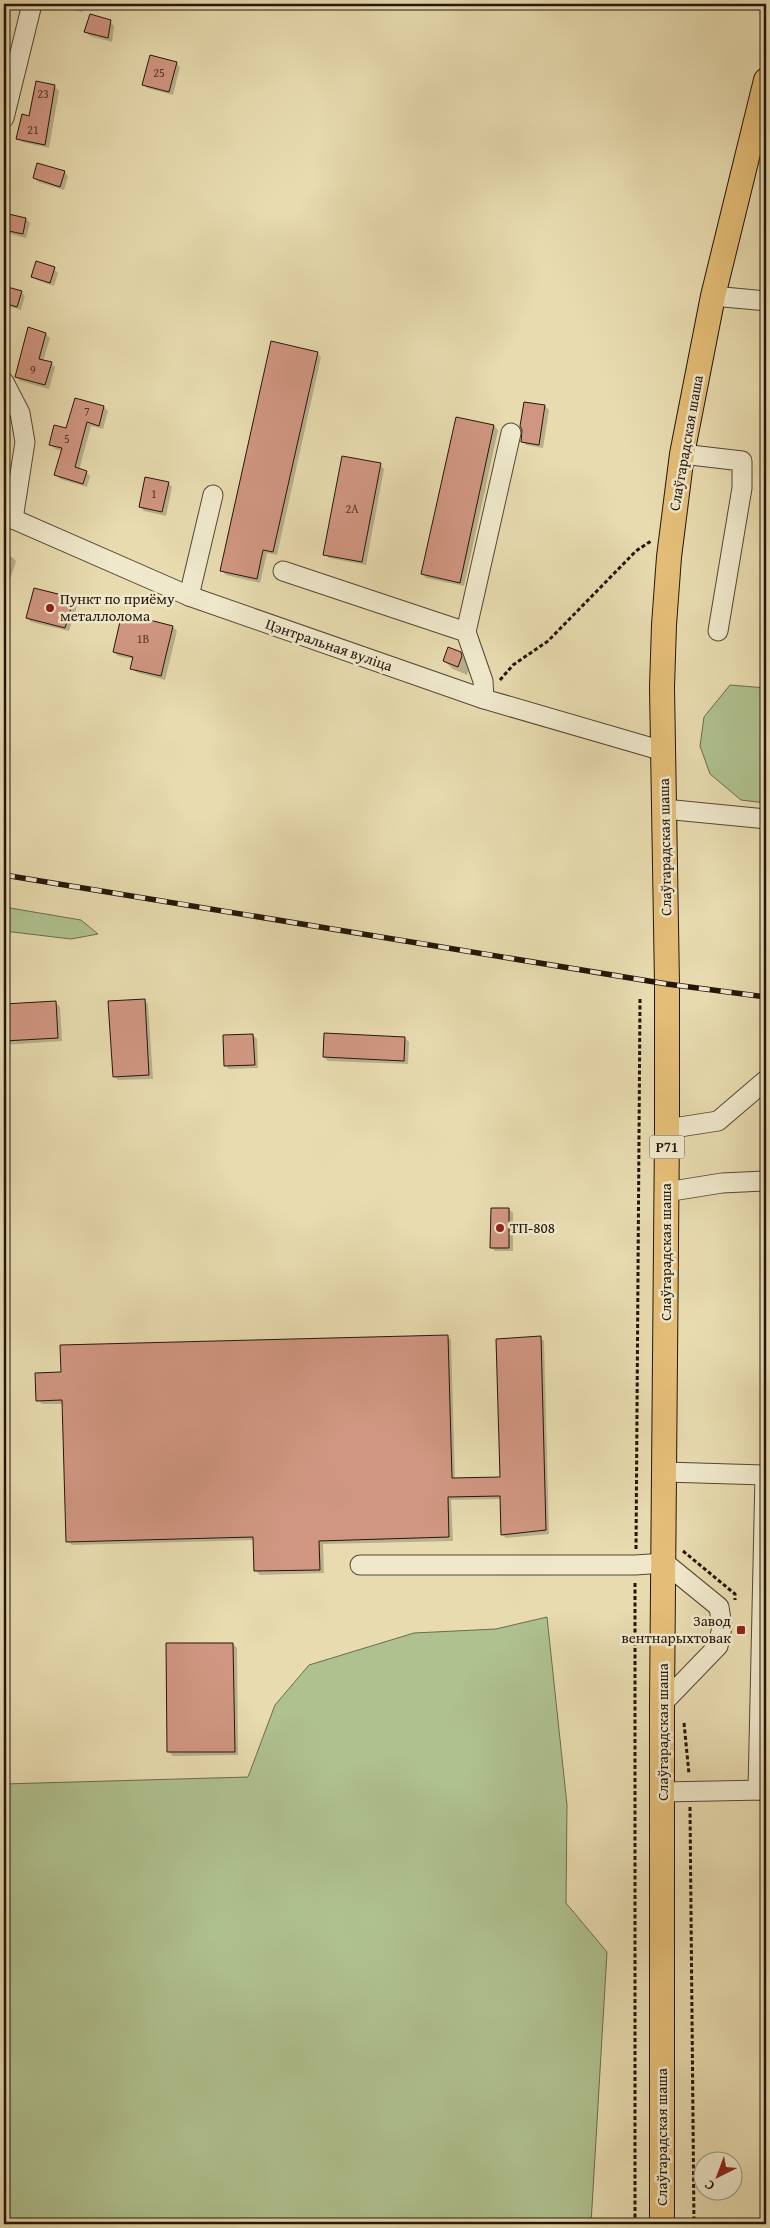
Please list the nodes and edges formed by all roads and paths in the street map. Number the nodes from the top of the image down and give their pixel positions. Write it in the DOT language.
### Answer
graph roads {
  1 [pos="32,4"];
  2 [pos="766,80"];
  3 [pos="4,118"];
  4 [pos="713,296"];
  5 [pos="766,301"];
  6 [pos="4,382"];
  7 [pos="511,434"];
  8 [pos="682,454"];
  9 [pos="213,495"];
  10 [pos="8,517"];
  11 [pos="672,528"];
  12 [pos="283,571"];
  13 [pos="189,596"];
  14 [pos="718,631"];
  15 [pos="466,632"];
  16 [pos="484,699"];
  17 [pos="663,751"];
  18 [pos="664,809"];
  19 [pos="766,820"];
  20 [pos="640,999"];
  21 [pos="766,1080"];
  22 [pos="667,1129"];
  23 [pos="766,1181"];
  24 [pos="666,1192"];
  25 [pos="665,1472"];
  26 [pos="766,1475"];
  27 [pos="681,1541"];
  28 [pos="665,1563"];
  29 [pos="360,1565"];
  30 [pos="636,1565"];
  31 [pos="735,1603"];
  32 [pos="673,1709"];
  33 [pos="690,1790"];
  34 [pos="762,1790"];
  35 [pos="663,1792"];
  36 [pos="635,2224"];
  37 [pos="662,2224"];
  38 [pos="694,2224"];
  1 -- 3 [label="street"];
  2 -- 4 [label="main road, Слаўгарадская шаша / Р71"];
  4 -- 5 [label="street"];
  4 -- 8 [label="main road, Слаўгарадская шаша / Р71"];
  6 -- 10 [label="street"];
  7 -- 15 [label="street"];
  8 -- 11 [label="main road, Слаўгарадская шаша / Р71"];
  8 -- 14 [label="street"];
  9 -- 13 [label="street"];
  10 -- 13 [label="street, Цэнтральная вуліца"];
  11 -- 16 [label="path"];
  11 -- 17 [label="main road, Слаўгарадская шаша / Р71"];
  12 -- 15 [label="street"];
  13 -- 16 [label="street, Цэнтральная вуліца"];
  15 -- 16 [label="street"];
  16 -- 17 [label="street, Цэнтральная вуліца"];
  17 -- 18 [label="main road, Слаўгарадская шаша / Р71"];
  18 -- 19 [label="street"];
  18 -- 22 [label="main road, Слаўгарадская шаша / Р71"];
  20 -- 30 [label="path"];
  21 -- 22 [label="street"];
  22 -- 24 [label="main road, Слаўгарадская шаша / Р71"];
  23 -- 24 [label="street"];
  24 -- 25 [label="main road, Слаўгарадская шаша / Р71"];
  25 -- 26 [label="street"];
  25 -- 28 [label="main road, Слаўгарадская шаша / Р71"];
  26 -- 34 [label="street"];
  27 -- 31 [label="path"];
  28 -- 30 [label="street"];
  28 -- 32 [label="main road, Слаўгарадская шаша / Р71"];
  28 -- 32 [label="street"];
  29 -- 30 [label="street"];
  30 -- 36 [label="path"];
  32 -- 33 [label="path"];
  32 -- 35 [label="main road, Слаўгарадская шаша / Р71"];
  33 -- 34 [label="street"];
  33 -- 35 [label="street"];
  33 -- 38 [label="path"];
  35 -- 37 [label="main road, Слаўгарадская шаша / Р71"];
}
